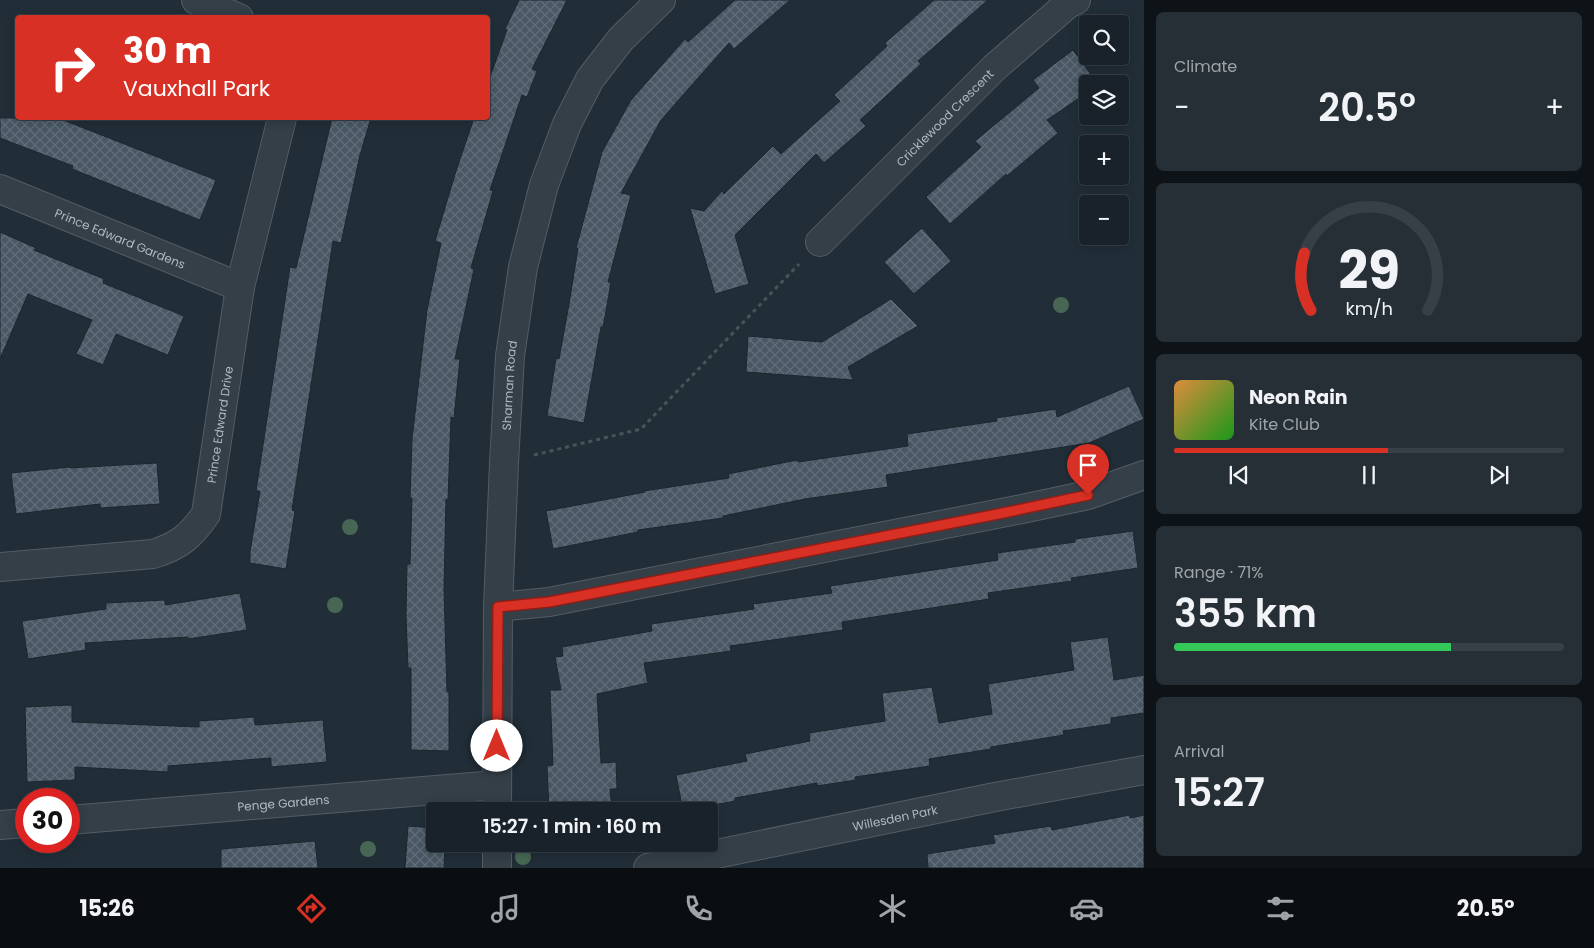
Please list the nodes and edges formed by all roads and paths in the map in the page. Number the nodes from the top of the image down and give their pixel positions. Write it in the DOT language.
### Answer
graph roads {
  1 [pos="196,0"];
  2 [pos="661,0"];
  3 [pos="1076,0"];
  4 [pos="232,15"];
  5 [pos="282,120"];
  6 [pos="0,189"];
  7 [pos="820,242"];
  8 [pos="240,288"];
  9 [pos="504,463"];
  10 [pos="1144,475"];
  11 [pos="0,567"];
  12 [pos="498,607"];
  13 [pos="1144,770"];
  14 [pos="497,798"];
  15 [pos="80,819"];
  16 [pos="15,824"];
  17 [pos="0,825"];
  18 [pos="497,852"];
  19 [pos="497,868"];
  20 [pos="648,868"];
  1 -- 4 [label="street"];
  2 -- 9 [label="street, Sharman Road"];
  3 -- 7 [label="street, Cricklewood Crescent"];
  5 -- 8 [label="street, Prince Edward Drive"];
  6 -- 8 [label="street, Prince Edward Gardens"];
  7 -- 9 [label="path"];
  8 -- 11 [label="street, Prince Edward Drive"];
  9 -- 12 [label="street, Sharman Road"];
  10 -- 12 [label="street"];
  12 -- 14 [label="street, Sharman Road"];
  13 -- 20 [label="street, Willesden Park"];
  14 -- 15 [label="street, Penge Gardens"];
  16 -- 17 [label="street"];
  18 -- 19 [label="street"];
}
